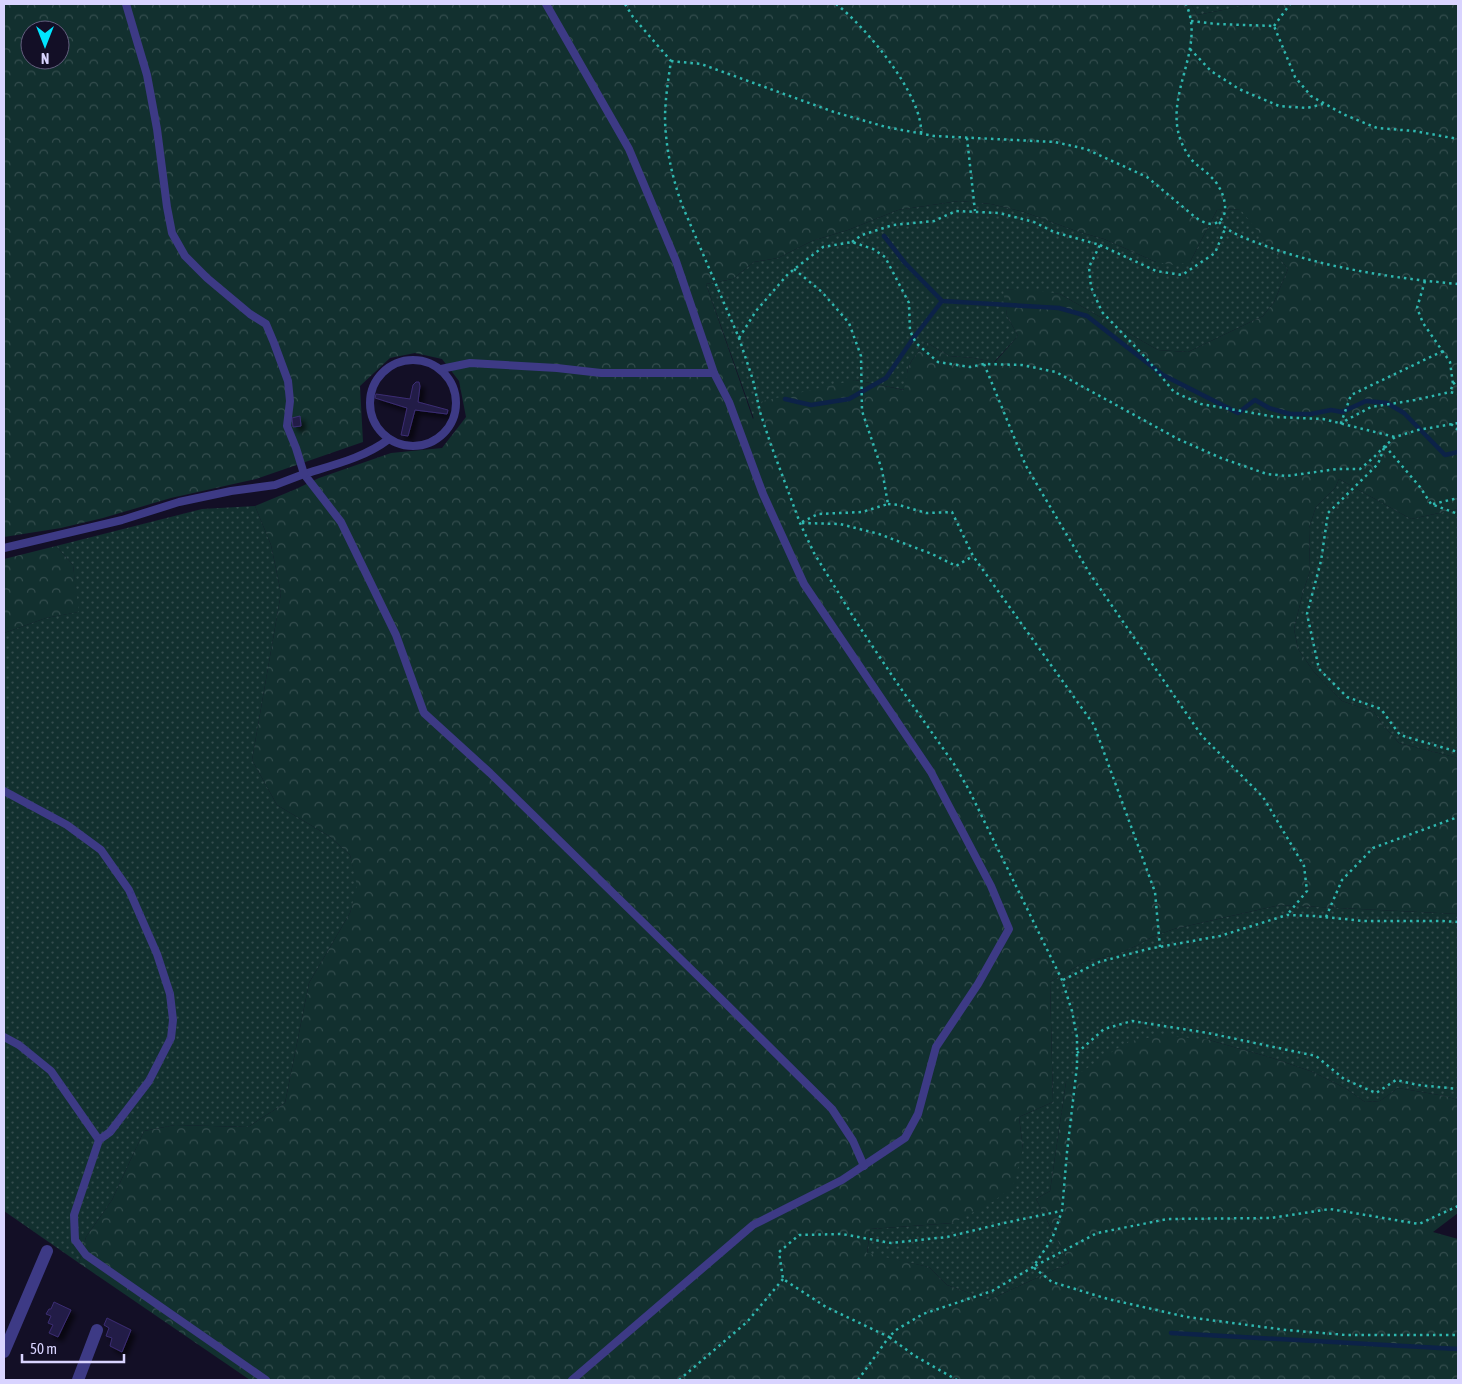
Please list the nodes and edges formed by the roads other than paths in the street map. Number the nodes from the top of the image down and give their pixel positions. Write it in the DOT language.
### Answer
graph roads {
  1 [pos="126,4"];
  2 [pos="546,4"];
  3 [pos="441,369"];
  4 [pos="714,373"];
  5 [pos="389,439"];
  6 [pos="304,474"];
  7 [pos="4,548"];
  8 [pos="4,791"];
  9 [pos="4,1037"];
  10 [pos="98,1140"];
  11 [pos="864,1166"];
  12 [pos="47,1251"];
  13 [pos="97,1330"];
  14 [pos="4,1352"];
  15 [pos="78,1380"];
  16 [pos="266,1380"];
  17 [pos="572,1380"];
  1 -- 6 [label="lane"];
  2 -- 4 [label="lane"];
  3 -- 4 [label="lane"];
  3 -- 5 [label="lane"];
  3 -- 5 [label="lane"];
  4 -- 11 [label="lane"];
  5 -- 6 [label="lane"];
  6 -- 7 [label="lane"];
  6 -- 11 [label="lane"];
  8 -- 10 [label="lane"];
  9 -- 10 [label="lane"];
  10 -- 16 [label="lane"];
  11 -- 17 [label="lane"];
  12 -- 14 [label="street"];
  13 -- 15 [label="street"];
}
